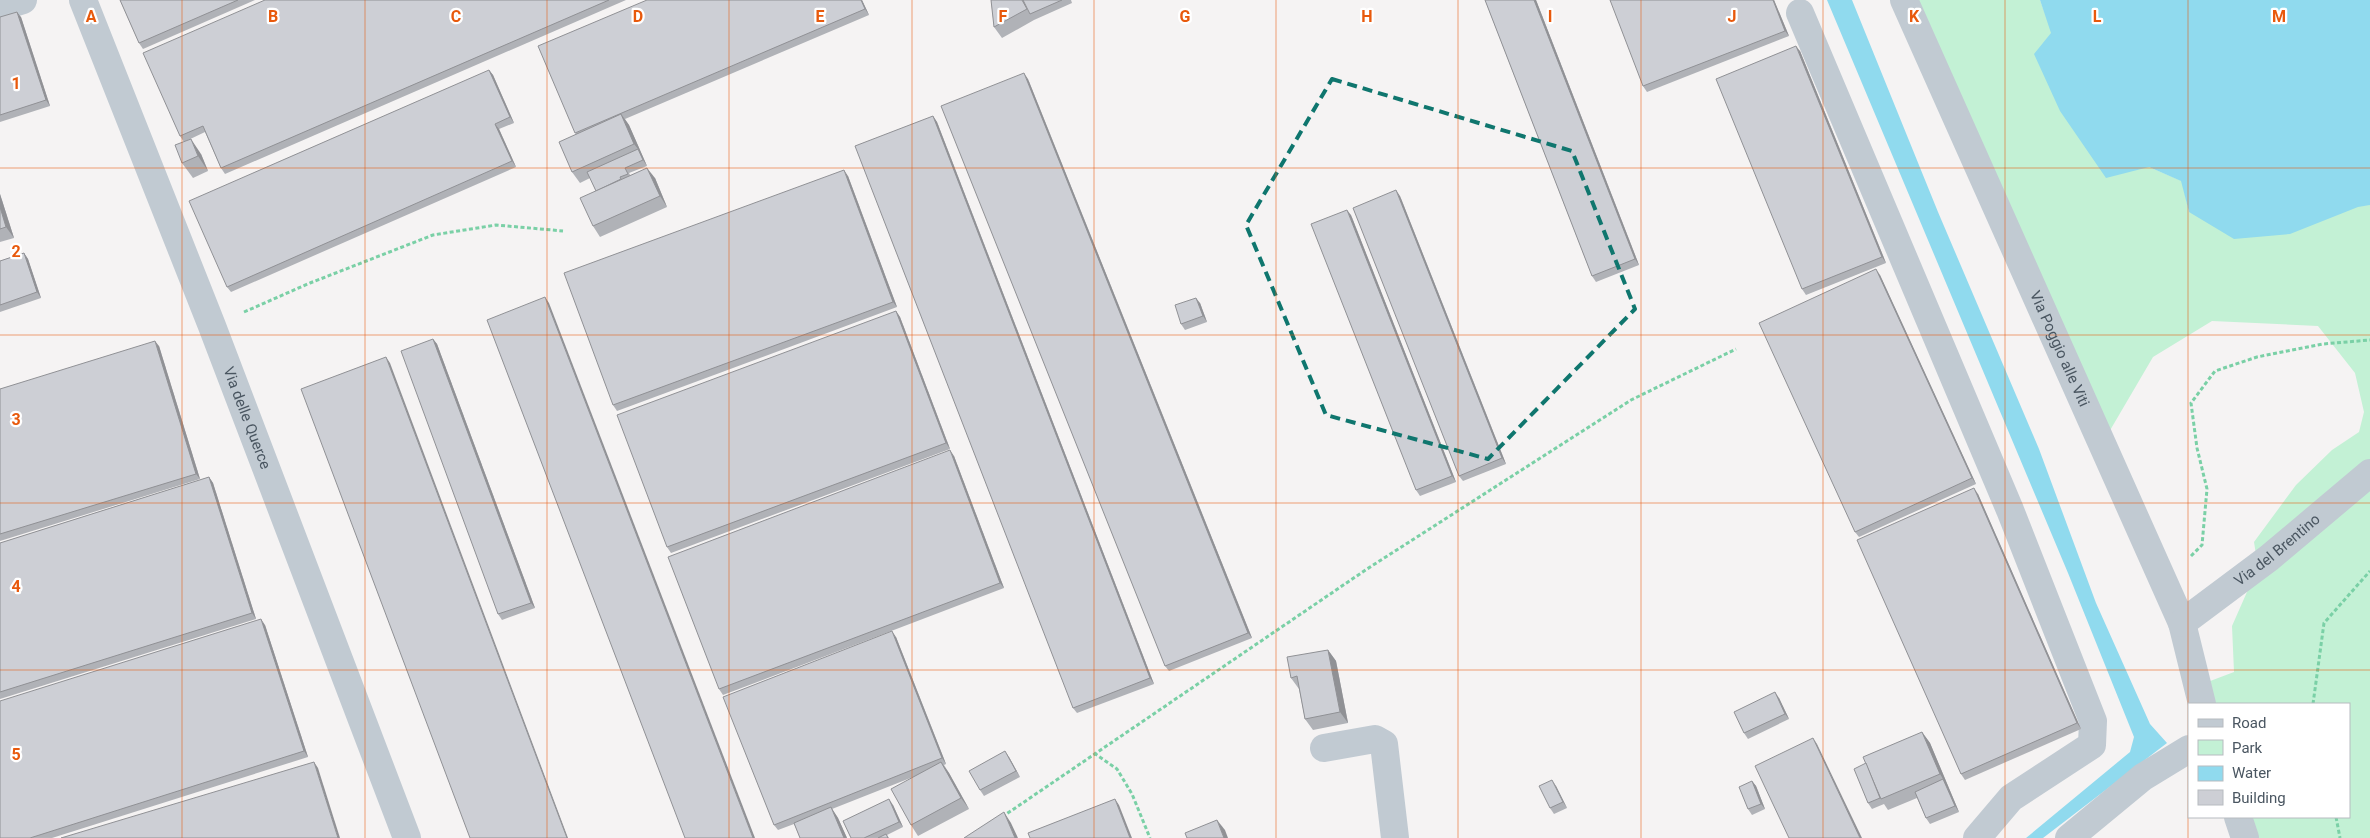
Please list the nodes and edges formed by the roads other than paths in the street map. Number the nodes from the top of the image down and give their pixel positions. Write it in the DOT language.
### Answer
graph roads {
  1 [pos="23,0"];
  2 [pos="83,0"];
  3 [pos="1904,0"];
  4 [pos="0,7"];
  5 [pos="1800,13"];
  6 [pos="2370,473"];
  7 [pos="2182,623"];
  8 [pos="2202,703"];
  9 [pos="1324,748"];
  10 [pos="2188,750"];
  11 [pos="2238,818"];
  12 [pos="407,838"];
  13 [pos="1395,838"];
  14 [pos="1977,838"];
  15 [pos="2069,838"];
  16 [pos="2245,838"];
  1 -- 4 [label="street"];
  2 -- 12 [label="street, Via delle Querce"];
  3 -- 7 [label="street, Via Poggio alle Viti"];
  5 -- 14 [label="street"];
  6 -- 7 [label="street, Via del Brentino"];
  7 -- 8 [label="street, Via Poggio alle Viti"];
  9 -- 13 [label="street"];
  10 -- 15 [label="street"];
  11 -- 16 [label="street"];
}
